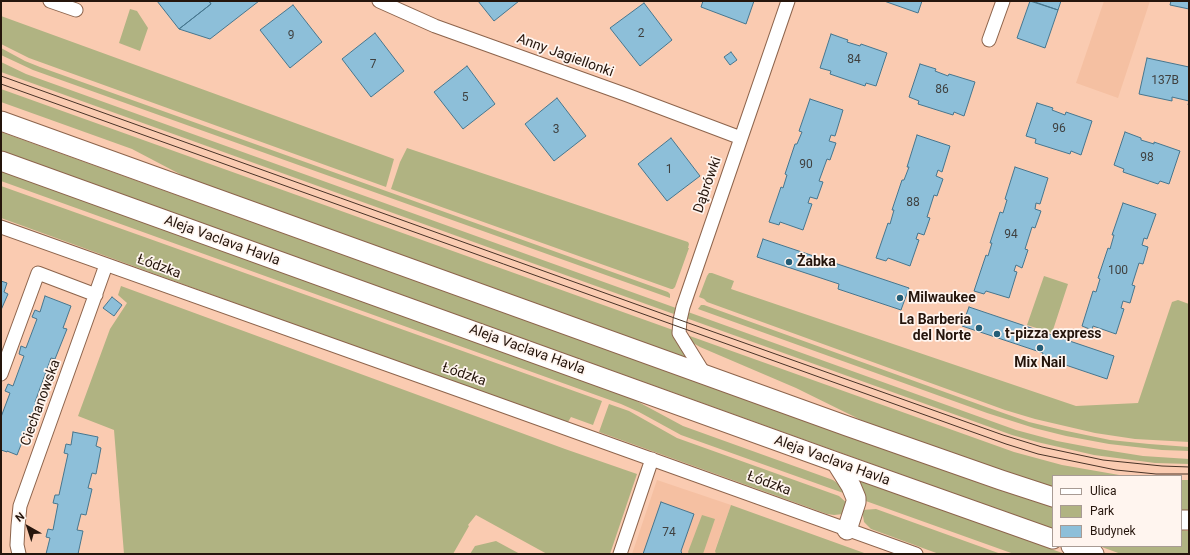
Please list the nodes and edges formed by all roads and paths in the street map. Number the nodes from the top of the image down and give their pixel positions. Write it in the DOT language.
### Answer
graph roads {
  1 [pos="50,1"];
  2 [pos="379,1"];
  3 [pos="788,1"];
  4 [pos="1003,1"];
  5 [pos="76,10"];
  6 [pos="989,40"];
  7 [pos="1,121"];
  8 [pos="741,138"];
  9 [pos="1,161"];
  10 [pos="1,227"];
  11 [pos="106,265"];
  12 [pos="96,295"];
  13 [pos="1,374"];
  14 [pos="705,375"];
  15 [pos="652,459"];
  16 [pos="836,462"];
  17 [pos="1052,497"];
  18 [pos="847,530"];
  19 [pos="1052,540"];
  20 [pos="1074,547"];
  21 [pos="19,554"];
  22 [pos="620,554"];
  23 [pos="916,554"];
  24 [pos="1094,554"];
  1 -- 5 [label="street"];
  2 -- 8 [label="street, Anny Jagiellonki"];
  3 -- 8 [label="street, Dąbrówki"];
  4 -- 6 [label="street"];
  7 -- 14 [label="main road"];
  8 -- 14 [label="street, Dąbrówki"];
  9 -- 16 [label="main road, Aleja Vaclava Havla"];
  10 -- 11 [label="street, Łódzka"];
  11 -- 12 [label="street, Ciechanowska"];
  11 -- 15 [label="street, Łódzka"];
  12 -- 13 [label="street"];
  12 -- 21 [label="street, Ciechanowska"];
  14 -- 17 [label="main road"];
  15 -- 18 [label="street, Łódzka"];
  15 -- 22 [label="street"];
  16 -- 18 [label="main road"];
  16 -- 19 [label="main road, Aleja Vaclava Havla"];
  18 -- 23 [label="street, Łódzka"];
  20 -- 24 [label="main road"];
}
